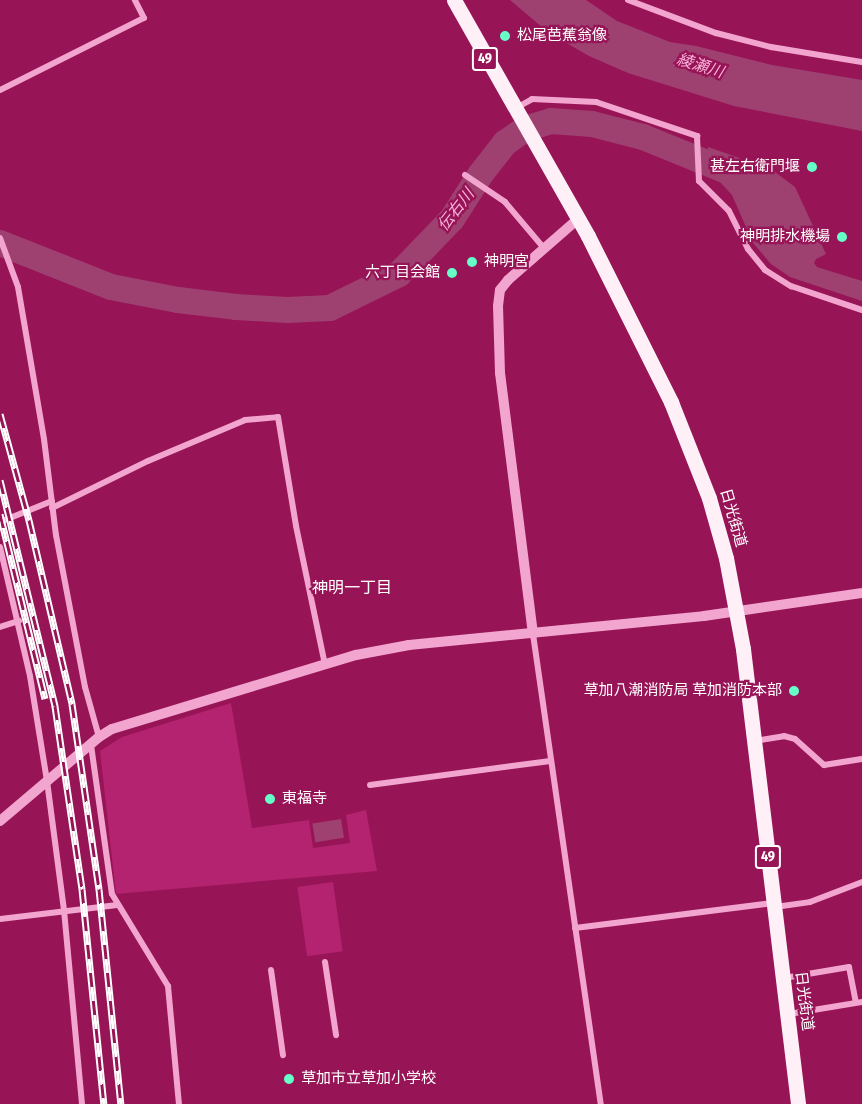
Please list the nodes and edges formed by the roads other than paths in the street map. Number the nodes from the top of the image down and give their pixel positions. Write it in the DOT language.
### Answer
graph roads {
  1 [pos="135,0"];
  2 [pos="454,0"];
  3 [pos="628,0"];
  4 [pos="862,62"];
  5 [pos="0,90"];
  6 [pos="518,112"];
  7 [pos="465,175"];
  8 [pos="579,218"];
  9 [pos="0,238"];
  10 [pos="543,247"];
  11 [pos="862,310"];
  12 [pos="52,505"];
  13 [pos="0,522"];
  14 [pos="0,547"];
  15 [pos="862,593"];
  16 [pos="736,611"];
  17 [pos="19,621"];
  18 [pos="0,627"];
  19 [pos="532,634"];
  20 [pos="325,664"];
  21 [pos="95,740"];
  22 [pos="754,741"];
  23 [pos="862,759"];
  24 [pos="550,761"];
  25 [pos="47,782"];
  26 [pos="370,785"];
  27 [pos="0,821"];
  28 [pos="862,882"];
  29 [pos="117,905"];
  30 [pos="774,905"];
  31 [pos="64,910"];
  32 [pos="0,920"];
  33 [pos="575,928"];
  34 [pos="326,962"];
  35 [pos="271,970"];
  36 [pos="783,978"];
  37 [pos="859,1002"];
  38 [pos="788,1014"];
  39 [pos="336,1035"];
  40 [pos="283,1055"];
  41 [pos="82,1104"];
  42 [pos="178,1104"];
  43 [pos="601,1104"];
  44 [pos="798,1104"];
  1 -- 5 [label="street"];
  2 -- 6 [label="main road, 日光街道 / 49"];
  3 -- 4 [label="street"];
  6 -- 8 [label="main road, 日光街道 / 49"];
  6 -- 11 [label="street"];
  7 -- 10 [label="street"];
  8 -- 10 [label="street"];
  8 -- 16 [label="main road, 日光街道 / 49"];
  9 -- 12 [label="street"];
  10 -- 19 [label="street"];
  12 -- 13 [label="street"];
  12 -- 20 [label="street"];
  12 -- 21 [label="street"];
  14 -- 17 [label="street"];
  15 -- 16 [label="street"];
  16 -- 19 [label="street"];
  16 -- 22 [label="main road, 日光街道 / 49"];
  17 -- 18 [label="street"];
  17 -- 25 [label="street"];
  19 -- 20 [label="street"];
  19 -- 24 [label="street"];
  20 -- 21 [label="street"];
  21 -- 25 [label="street"];
  21 -- 29 [label="street"];
  22 -- 23 [label="street"];
  22 -- 30 [label="main road, 日光街道 / 49"];
  24 -- 26 [label="street"];
  24 -- 33 [label="street"];
  25 -- 27 [label="street"];
  25 -- 31 [label="street"];
  28 -- 30 [label="street"];
  29 -- 31 [label="street"];
  29 -- 42 [label="street"];
  30 -- 33 [label="street"];
  30 -- 36 [label="main road, 日光街道 / 49"];
  31 -- 32 [label="street"];
  31 -- 41 [label="street"];
  33 -- 43 [label="street"];
  34 -- 39 [label="street"];
  35 -- 40 [label="street"];
  36 -- 37 [label="street"];
  36 -- 38 [label="main road, 日光街道 / 49"];
  37 -- 38 [label="street"];
  38 -- 44 [label="main road, 日光街道 / 49"];
}
